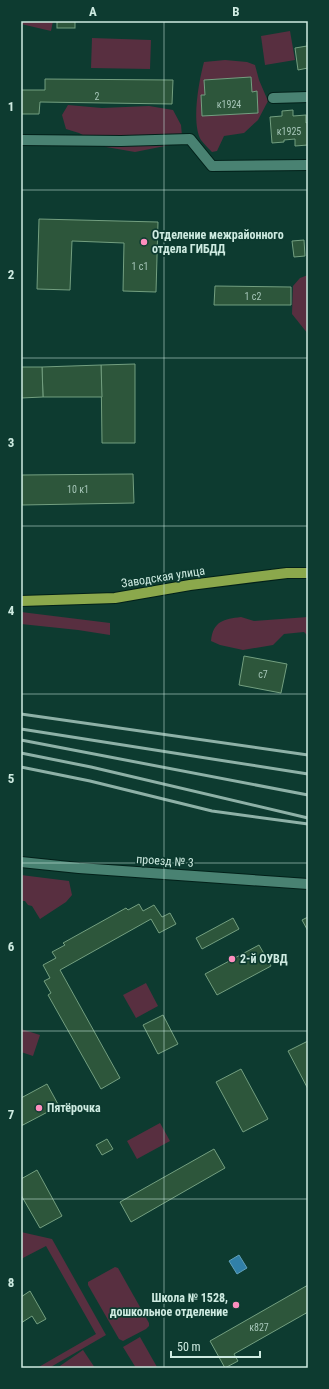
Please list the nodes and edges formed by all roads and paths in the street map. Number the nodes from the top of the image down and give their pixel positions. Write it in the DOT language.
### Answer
graph roads {
  1 [pos="308,97"];
  2 [pos="273,98"];
  3 [pos="21,140"];
  4 [pos="308,165"];
  5 [pos="308,573"];
  6 [pos="21,601"];
  7 [pos="21,862"];
  8 [pos="308,884"];
  1 -- 2 [label="street"];
  3 -- 4 [label="street"];
  5 -- 6 [label="main road, Заводская улица"];
  7 -- 8 [label="street, проезд № 3"];
}
